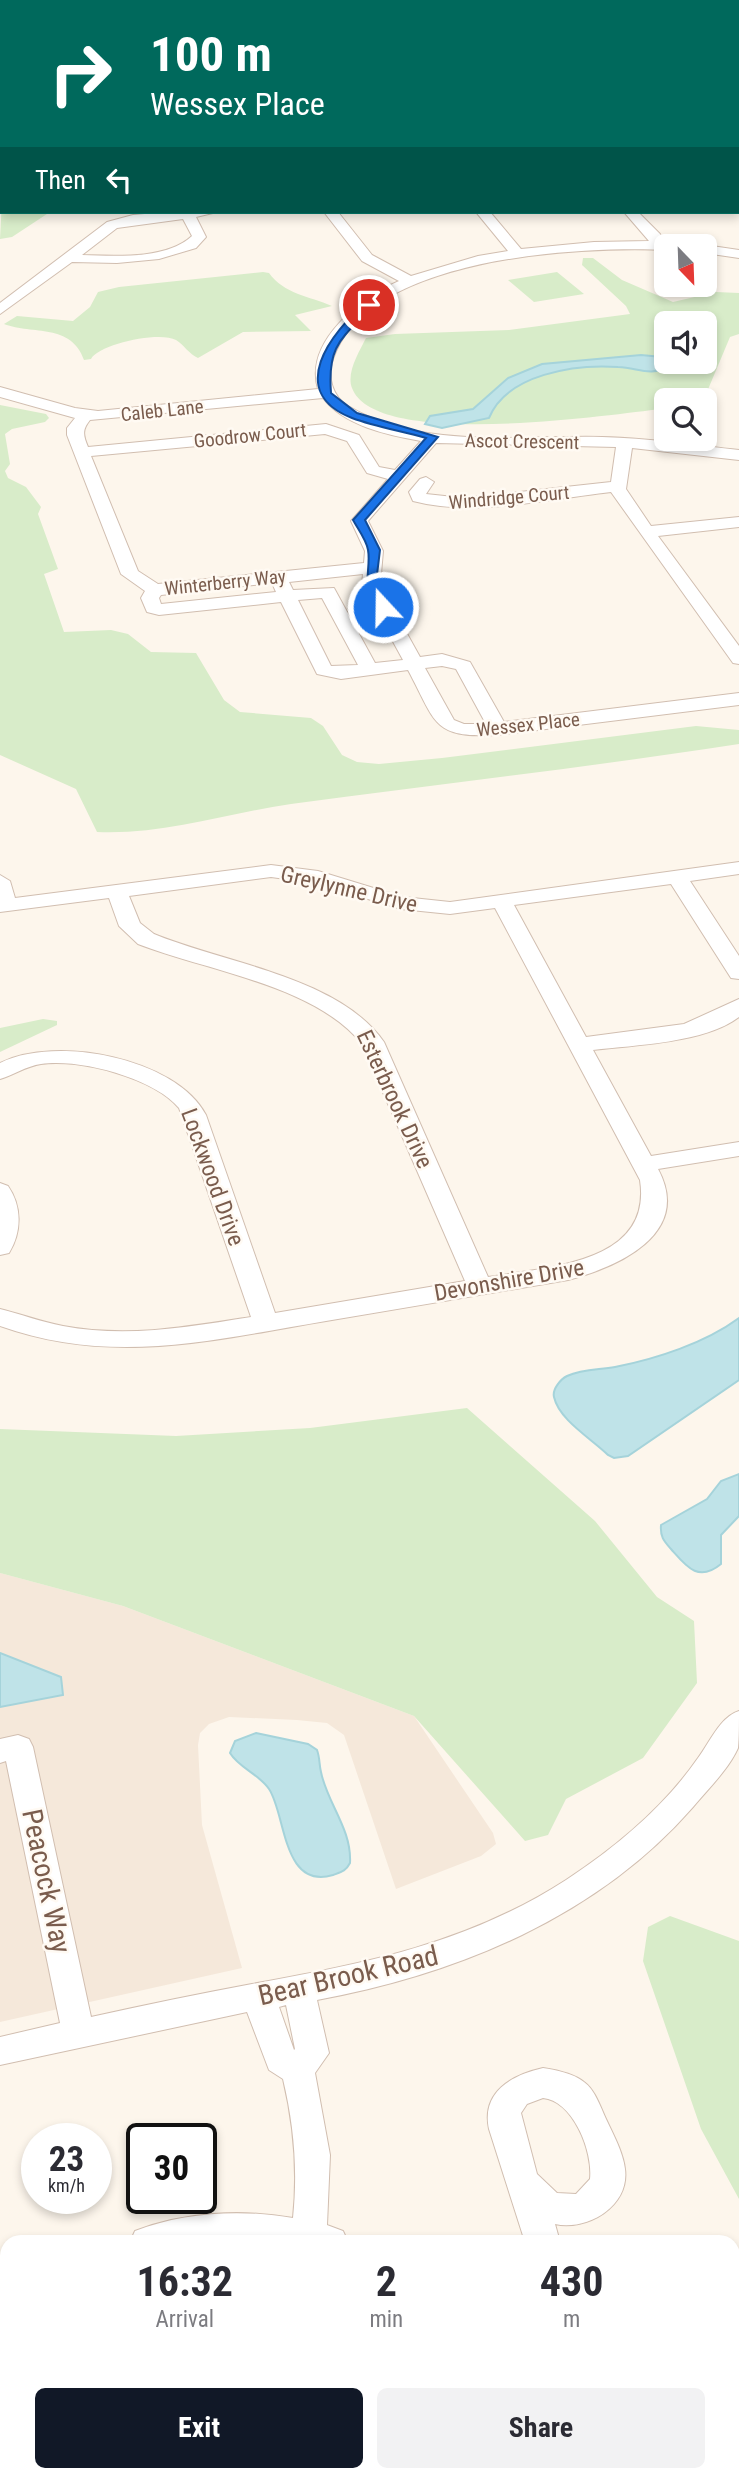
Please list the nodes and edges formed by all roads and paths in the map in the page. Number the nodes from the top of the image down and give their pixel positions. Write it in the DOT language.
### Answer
graph roads {
  1 [pos="187,214"];
  2 [pos="333,214"];
  3 [pos="485,214"];
  4 [pos="633,214"];
  5 [pos="654,236"];
  6 [pos="654,245"];
  7 [pos="718,251"];
  8 [pos="517,253"];
  9 [pos="739,254"];
  10 [pos="68,258"];
  11 [pos="411,282"];
  12 [pos="0,310"];
  13 [pos="0,392"];
  14 [pos="326,393"];
  15 [pos="85,415"];
  16 [pos="433,437"];
  17 [pos="625,443"];
  18 [pos="82,452"];
  19 [pos="739,455"];
  20 [pos="397,476"];
  21 [pos="426,482"];
  22 [pos="619,486"];
  23 [pos="739,522"];
  24 [pos="647,532"];
  25 [pos="371,568"];
  26 [pos="277,576"];
  27 [pos="155,590"];
  28 [pos="286,595"];
  29 [pos="739,659"];
  30 [pos="414,664"];
  31 [pos="369,669"];
  32 [pos="739,699"];
  33 [pos="498,729"];
  34 [pos="739,868"];
  35 [pos="677,877"];
  36 [pos="0,881"];
  37 [pos="117,890"];
  38 [pos="502,902"];
  39 [pos="3,906"];
  40 [pos="739,973"];
  41 [pos="739,1006"];
  42 [pos="580,1045"];
  43 [pos="0,1072"];
  44 [pos="739,1149"];
  45 [pos="644,1164"];
  46 [pos="0,1191"];
  47 [pos="0,1247"];
  48 [pos="480,1287"];
  49 [pos="0,1317"];
  50 [pos="266,1323"];
  51 [pos="739,1723"];
  52 [pos="0,1751"];
  53 [pos="299,1989"];
  54 [pos="260,1996"];
  55 [pos="78,2033"];
  56 [pos="0,2051"];
  57 [pos="298,2070"];
  58 [pos="525,2185"];
  59 [pos="181,2235"];
  60 [pos="267,2235"];
  61 [pos="315,2235"];
  62 [pos="541,2235"];
  1 -- 10 [label="street"];
  1 -- 10 [label="street"];
  2 -- 11 [label="street"];
  3 -- 8 [label="street"];
  4 -- 5 [label="street"];
  6 -- 8 [label="street"];
  7 -- 9 [label="street"];
  8 -- 11 [label="street"];
  10 -- 12 [label="street"];
  11 -- 14 [label="street"];
  13 -- 15 [label="street, Caleb Lane"];
  14 -- 15 [label="street, Caleb Lane"];
  14 -- 16 [label="street, Ascot Crescent"];
  15 -- 18 [label="street, Winterberry Way"];
  16 -- 17 [label="street, Ascot Crescent"];
  16 -- 20 [label="street, Wessex Place"];
  17 -- 19 [label="street, Ascot Crescent"];
  17 -- 22 [label="street"];
  18 -- 20 [label="street, Goodrow Court"];
  18 -- 27 [label="street, Winterberry Way"];
  20 -- 25 [label="street, Wessex Place"];
  21 -- 22 [label="street, Windridge Court"];
  22 -- 24 [label="street"];
  23 -- 24 [label="street"];
  24 -- 29 [label="street"];
  25 -- 26 [label="street, Winterberry Way"];
  25 -- 30 [label="street, Wessex Place"];
  26 -- 27 [label="street, Winterberry Way"];
  26 -- 28 [label="street"];
  27 -- 28 [label="street"];
  28 -- 31 [label="street"];
  28 -- 31 [label="street"];
  30 -- 31 [label="street"];
  30 -- 33 [label="street, Wessex Place"];
  30 -- 33 [label="street"];
  32 -- 33 [label="street, Wessex Place"];
  34 -- 35 [label="street, Greylynne Drive"];
  35 -- 38 [label="street, Greylynne Drive"];
  35 -- 40 [label="street"];
  36 -- 39 [label="street"];
  37 -- 38 [label="street, Greylynne Drive"];
  37 -- 39 [label="street, Greylynne Drive"];
  37 -- 48 [label="street, Esterbrook Drive"];
  38 -- 42 [label="street, Devonshire Drive"];
  41 -- 42 [label="street"];
  42 -- 45 [label="street, Devonshire Drive"];
  43 -- 50 [label="street, Lockwood Drive"];
  44 -- 45 [label="street"];
  45 -- 48 [label="street, Devonshire Drive"];
  46 -- 47 [label="street"];
  48 -- 50 [label="street, Devonshire Drive"];
  49 -- 50 [label="street, Devonshire Drive"];
  51 -- 53 [label="street, Bear Brook Road"];
  52 -- 55 [label="street, Peacock Way"];
  53 -- 54 [label="street, Bear Brook Road"];
  53 -- 57 [label="street"];
  54 -- 55 [label="street, Bear Brook Road"];
  54 -- 57 [label="street"];
  55 -- 56 [label="street, Bear Brook Road"];
  57 -- 61 [label="street"];
  58 -- 62 [label="street"];
  59 -- 60 [label="street"];
}
